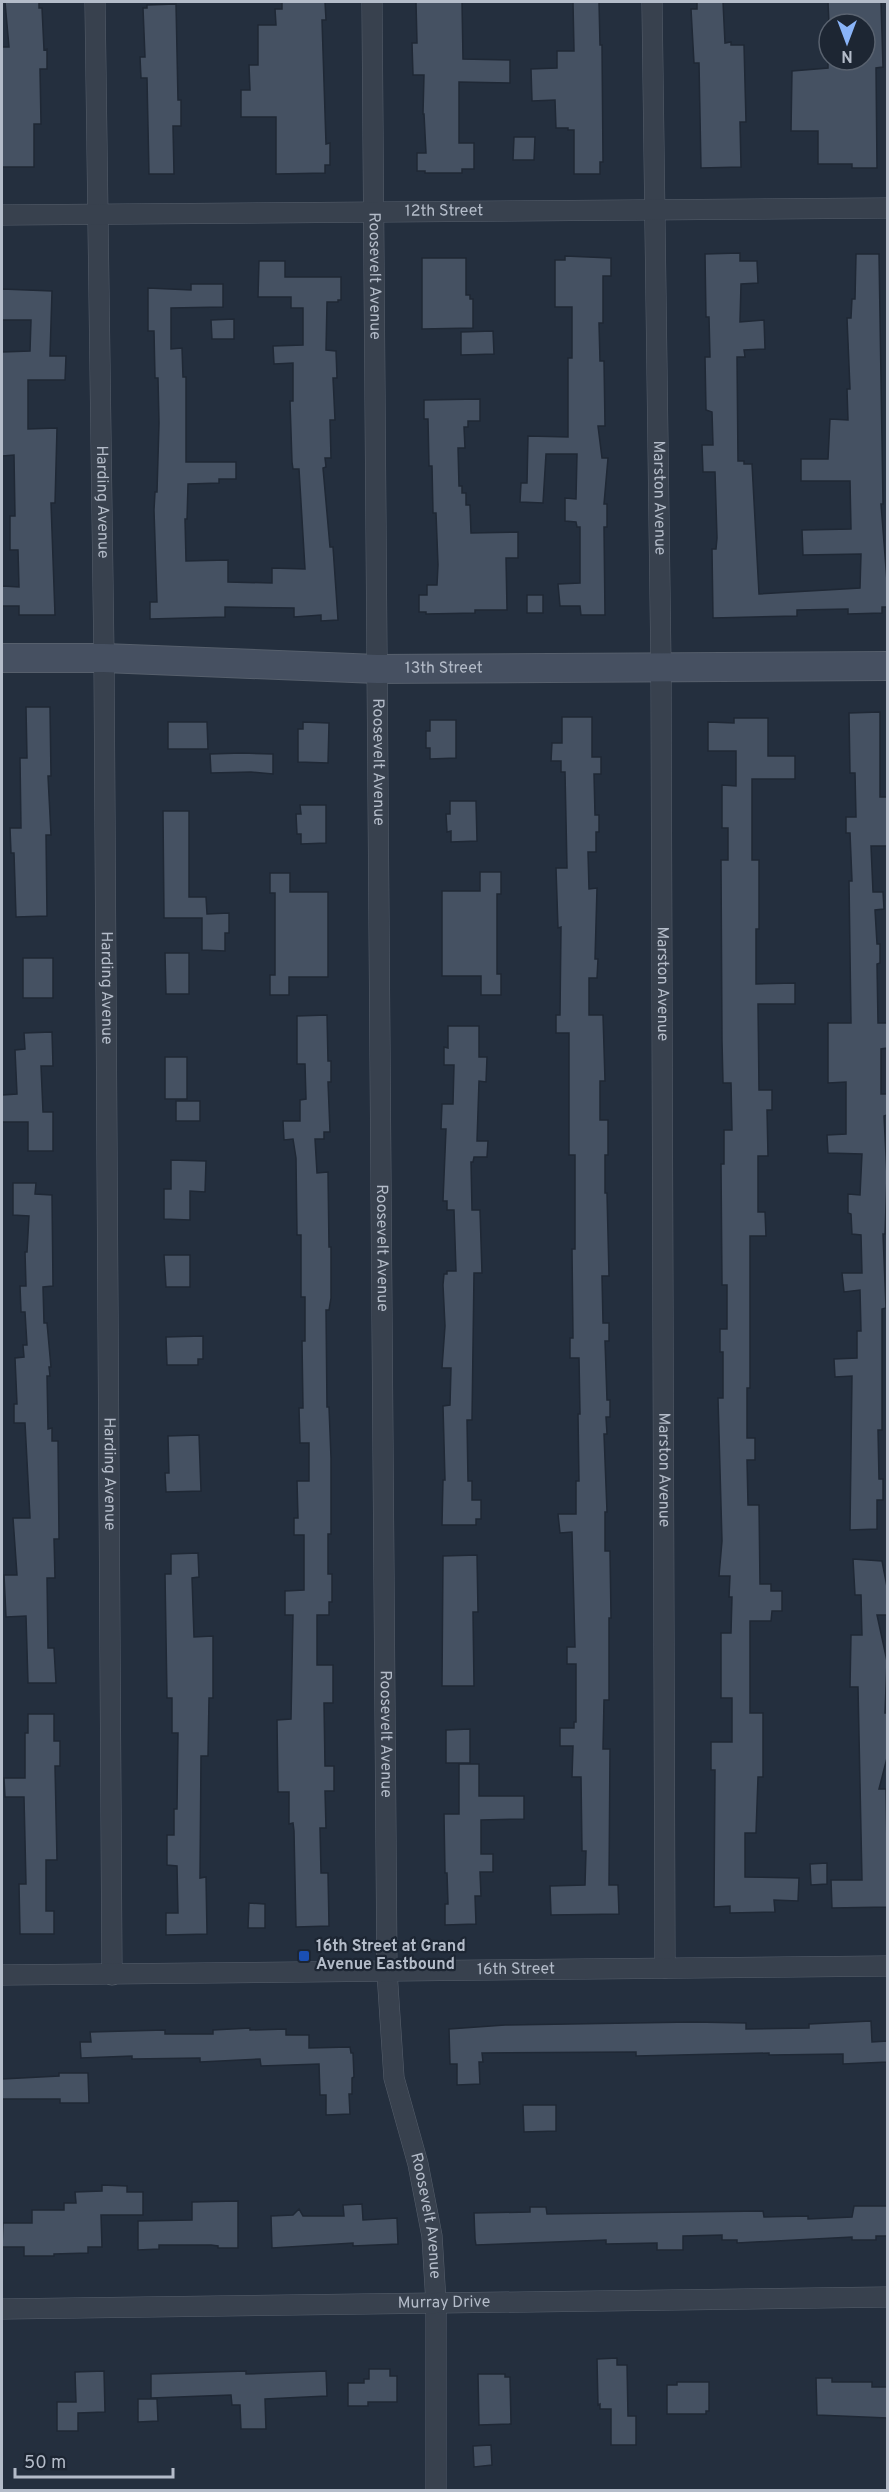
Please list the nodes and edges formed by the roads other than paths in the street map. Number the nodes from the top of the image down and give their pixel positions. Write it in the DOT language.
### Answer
graph roads {
  1 [pos="95,2"];
  2 [pos="372,2"];
  3 [pos="652,2"];
  4 [pos="888,208"];
  5 [pos="654,210"];
  6 [pos="374,212"];
  7 [pos="96,214"];
  8 [pos="2,215"];
  9 [pos="2,658"];
  10 [pos="104,658"];
  11 [pos="888,666"];
  12 [pos="661,667"];
  13 [pos="377,669"];
  14 [pos="888,1966"];
  15 [pos="665,1968"];
  16 [pos="387,1972"];
  17 [pos="2,1975"];
  18 [pos="112,1975"];
  19 [pos="888,2297"];
  20 [pos="436,2303"];
  21 [pos="2,2309"];
  22 [pos="436,2490"];
  1 -- 7 [label="street, Harding Avenue"];
  2 -- 6 [label="street, Roosevelt Avenue"];
  3 -- 5 [label="street, Marston Avenue"];
  4 -- 5 [label="street, 12th Street"];
  5 -- 6 [label="street, 12th Street"];
  5 -- 12 [label="street, Marston Avenue"];
  6 -- 7 [label="street, 12th Street"];
  6 -- 13 [label="street, Roosevelt Avenue"];
  7 -- 8 [label="street, 12th Street"];
  7 -- 10 [label="street, Harding Avenue"];
  9 -- 10 [label="main road, 13th Street"];
  10 -- 13 [label="main road, 13th Street"];
  10 -- 18 [label="street, Harding Avenue"];
  11 -- 12 [label="main road, 13th Street"];
  12 -- 13 [label="main road, 13th Street"];
  12 -- 15 [label="street, Marston Avenue"];
  13 -- 16 [label="street, Roosevelt Avenue"];
  14 -- 15 [label="street, 16th Street"];
  15 -- 16 [label="street, 16th Street"];
  16 -- 18 [label="street, 16th Street"];
  16 -- 20 [label="street, Roosevelt Avenue"];
  17 -- 18 [label="street, 16th Street"];
  19 -- 20 [label="street, Murray Drive"];
  20 -- 21 [label="street, Murray Drive"];
  20 -- 22 [label="street, Roosevelt Avenue"];
}
